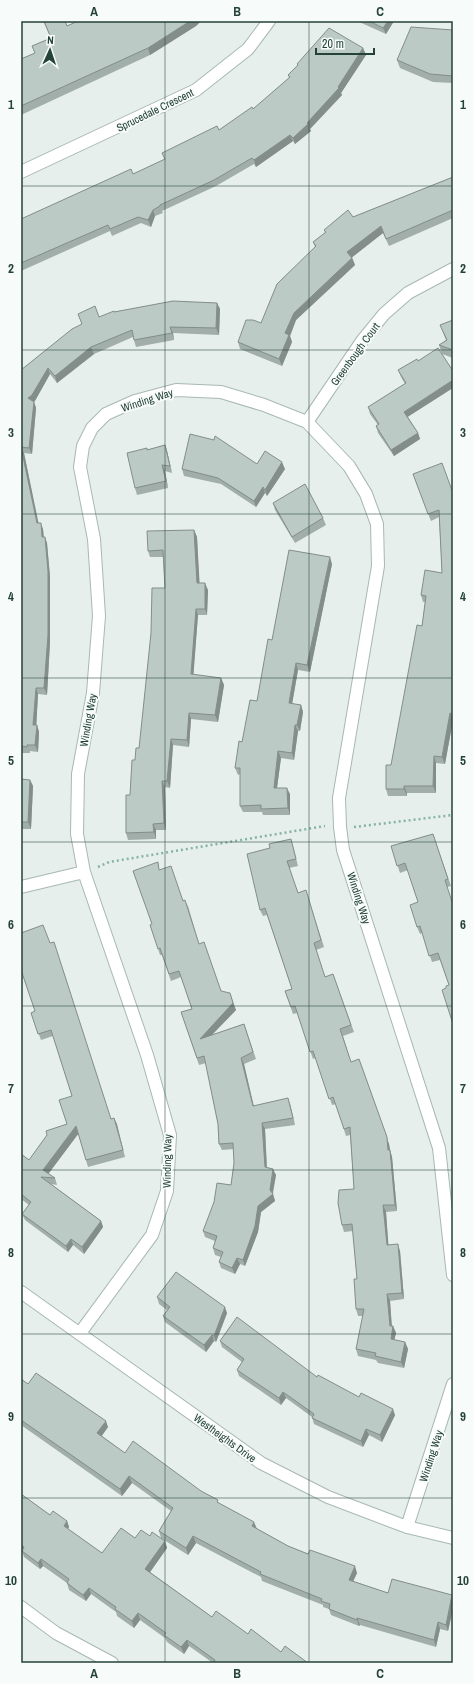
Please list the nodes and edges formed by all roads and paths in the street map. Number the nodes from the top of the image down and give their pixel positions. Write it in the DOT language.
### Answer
graph roads {
  1 [pos="269,21"];
  2 [pos="21,172"];
  3 [pos="453,269"];
  4 [pos="307,422"];
  5 [pos="453,815"];
  6 [pos="327,826"];
  7 [pos="352,826"];
  8 [pos="84,872"];
  9 [pos="21,887"];
  10 [pos="453,1275"];
  11 [pos="21,1292"];
  12 [pos="80,1333"];
  13 [pos="453,1384"];
  14 [pos="407,1527"];
  15 [pos="453,1538"];
  16 [pos="21,1607"];
  17 [pos="99,1660"];
  18 [pos="112,1663"];
  1 -- 2 [label="street, Sprucedale Crescent"];
  3 -- 4 [label="street, Greenbough Court"];
  4 -- 8 [label="street, Winding Way"];
  4 -- 10 [label="street, Winding Way"];
  5 -- 7 [label="path"];
  6 -- 8 [label="path"];
  8 -- 9 [label="street"];
  8 -- 12 [label="street, Winding Way"];
  11 -- 12 [label="street, Westheights Drive"];
  12 -- 14 [label="street, Westheights Drive"];
  13 -- 14 [label="street, Winding Way"];
  14 -- 15 [label="street, Westheights Drive"];
  16 -- 17 [label="street"];
  17 -- 18 [label="street"];
}
